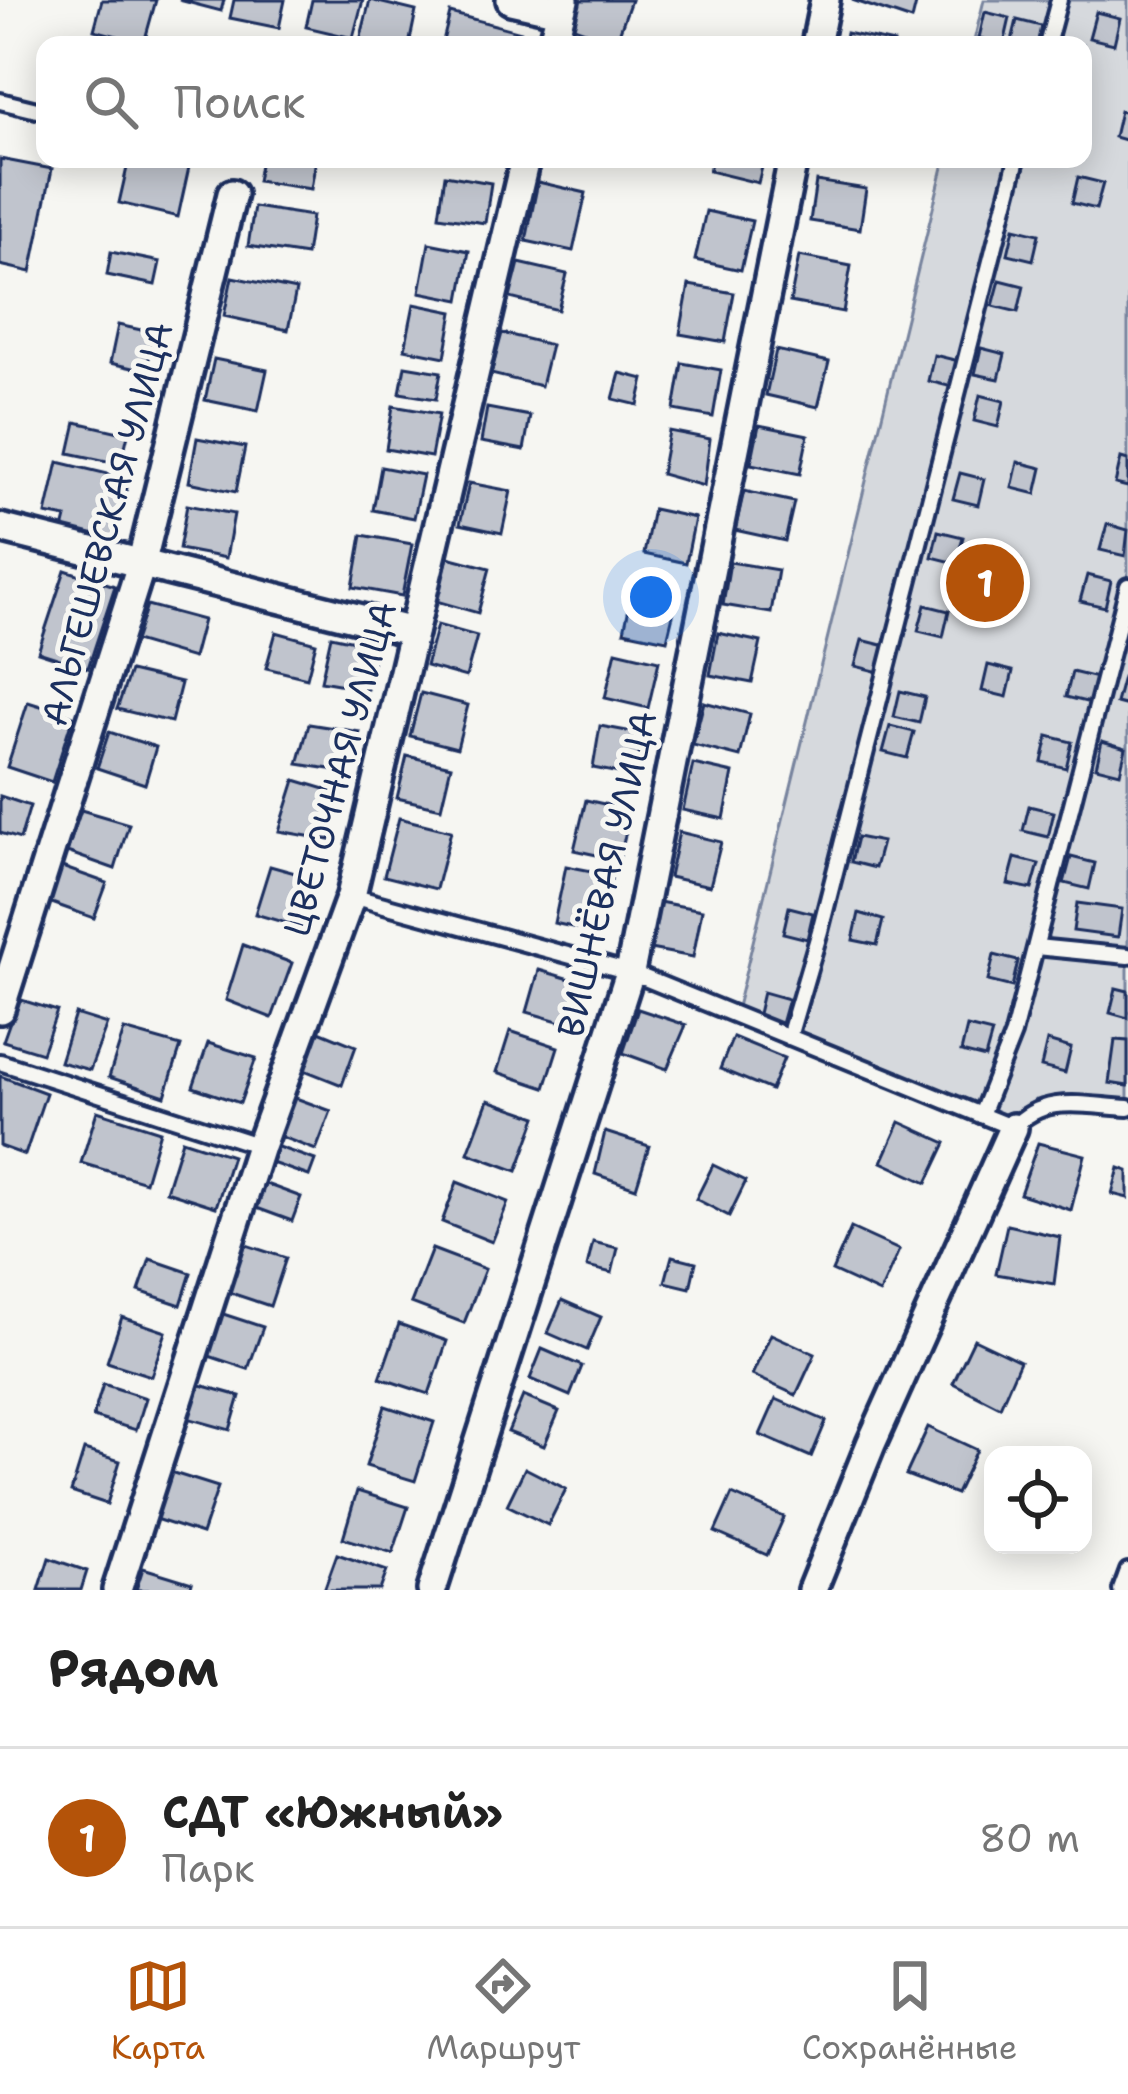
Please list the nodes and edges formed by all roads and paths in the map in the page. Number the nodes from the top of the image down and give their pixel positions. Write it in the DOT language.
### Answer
graph roads {
  1 [pos="511,0"];
  2 [pos="825,0"];
  3 [pos="1059,0"];
  4 [pos="562,6"];
  5 [pos="554,36"];
  6 [pos="818,36"];
  7 [pos="1049,36"];
  8 [pos="0,101"];
  9 [pos="36,110"];
  10 [pos="523,168"];
  11 [pos="792,168"];
  12 [pos="1015,168"];
  13 [pos="232,194"];
  14 [pos="0,528"];
  15 [pos="142,565"];
  16 [pos="1128,586"];
  17 [pos="413,632"];
  18 [pos="351,896"];
  19 [pos="1036,947"];
  20 [pos="1128,956"];
  21 [pos="630,972"];
  22 [pos="0,1009"];
  23 [pos="789,1037"];
  24 [pos="0,1062"];
  25 [pos="1128,1108"];
  26 [pos="981,1115"];
  27 [pos="1013,1128"];
  28 [pos="260,1146"];
  29 [pos="1128,1571"];
  30 [pos="117,1590"];
  31 [pos="432,1590"];
  32 [pos="812,1590"];
  33 [pos="1121,1590"];
  1 -- 4 [label="street"];
  2 -- 6 [label="street"];
  3 -- 7 [label="lane"];
  4 -- 5 [label="street"];
  8 -- 9 [label="lane"];
  10 -- 17 [label="street, ЦВЕТОЧНАЯ УЛИЦА"];
  11 -- 21 [label="street, ВИШНЁВАЯ УЛИЦА"];
  12 -- 23 [label="lane"];
  13 -- 15 [label="street, АЛЬГЕШЕВСКАЯ УЛИЦА"];
  14 -- 15 [label="street"];
  15 -- 17 [label="street"];
  15 -- 22 [label="street, АЛЬГЕШЕВСКАЯ УЛИЦА"];
  16 -- 19 [label="lane"];
  17 -- 18 [label="street, ЦВЕТОЧНАЯ УЛИЦА"];
  18 -- 21 [label="lane"];
  18 -- 28 [label="street, ЦВЕТОЧНАЯ УЛИЦА"];
  19 -- 20 [label="lane"];
  19 -- 26 [label="lane"];
  21 -- 23 [label="lane"];
  21 -- 31 [label="street, ВИШНЁВАЯ УЛИЦА"];
  23 -- 26 [label="lane"];
  24 -- 28 [label="lane"];
  25 -- 27 [label="lane"];
  26 -- 27 [label="lane"];
  27 -- 32 [label="street"];
  28 -- 30 [label="street, ЦВЕТОЧНАЯ УЛИЦА"];
  29 -- 33 [label="lane"];
}
